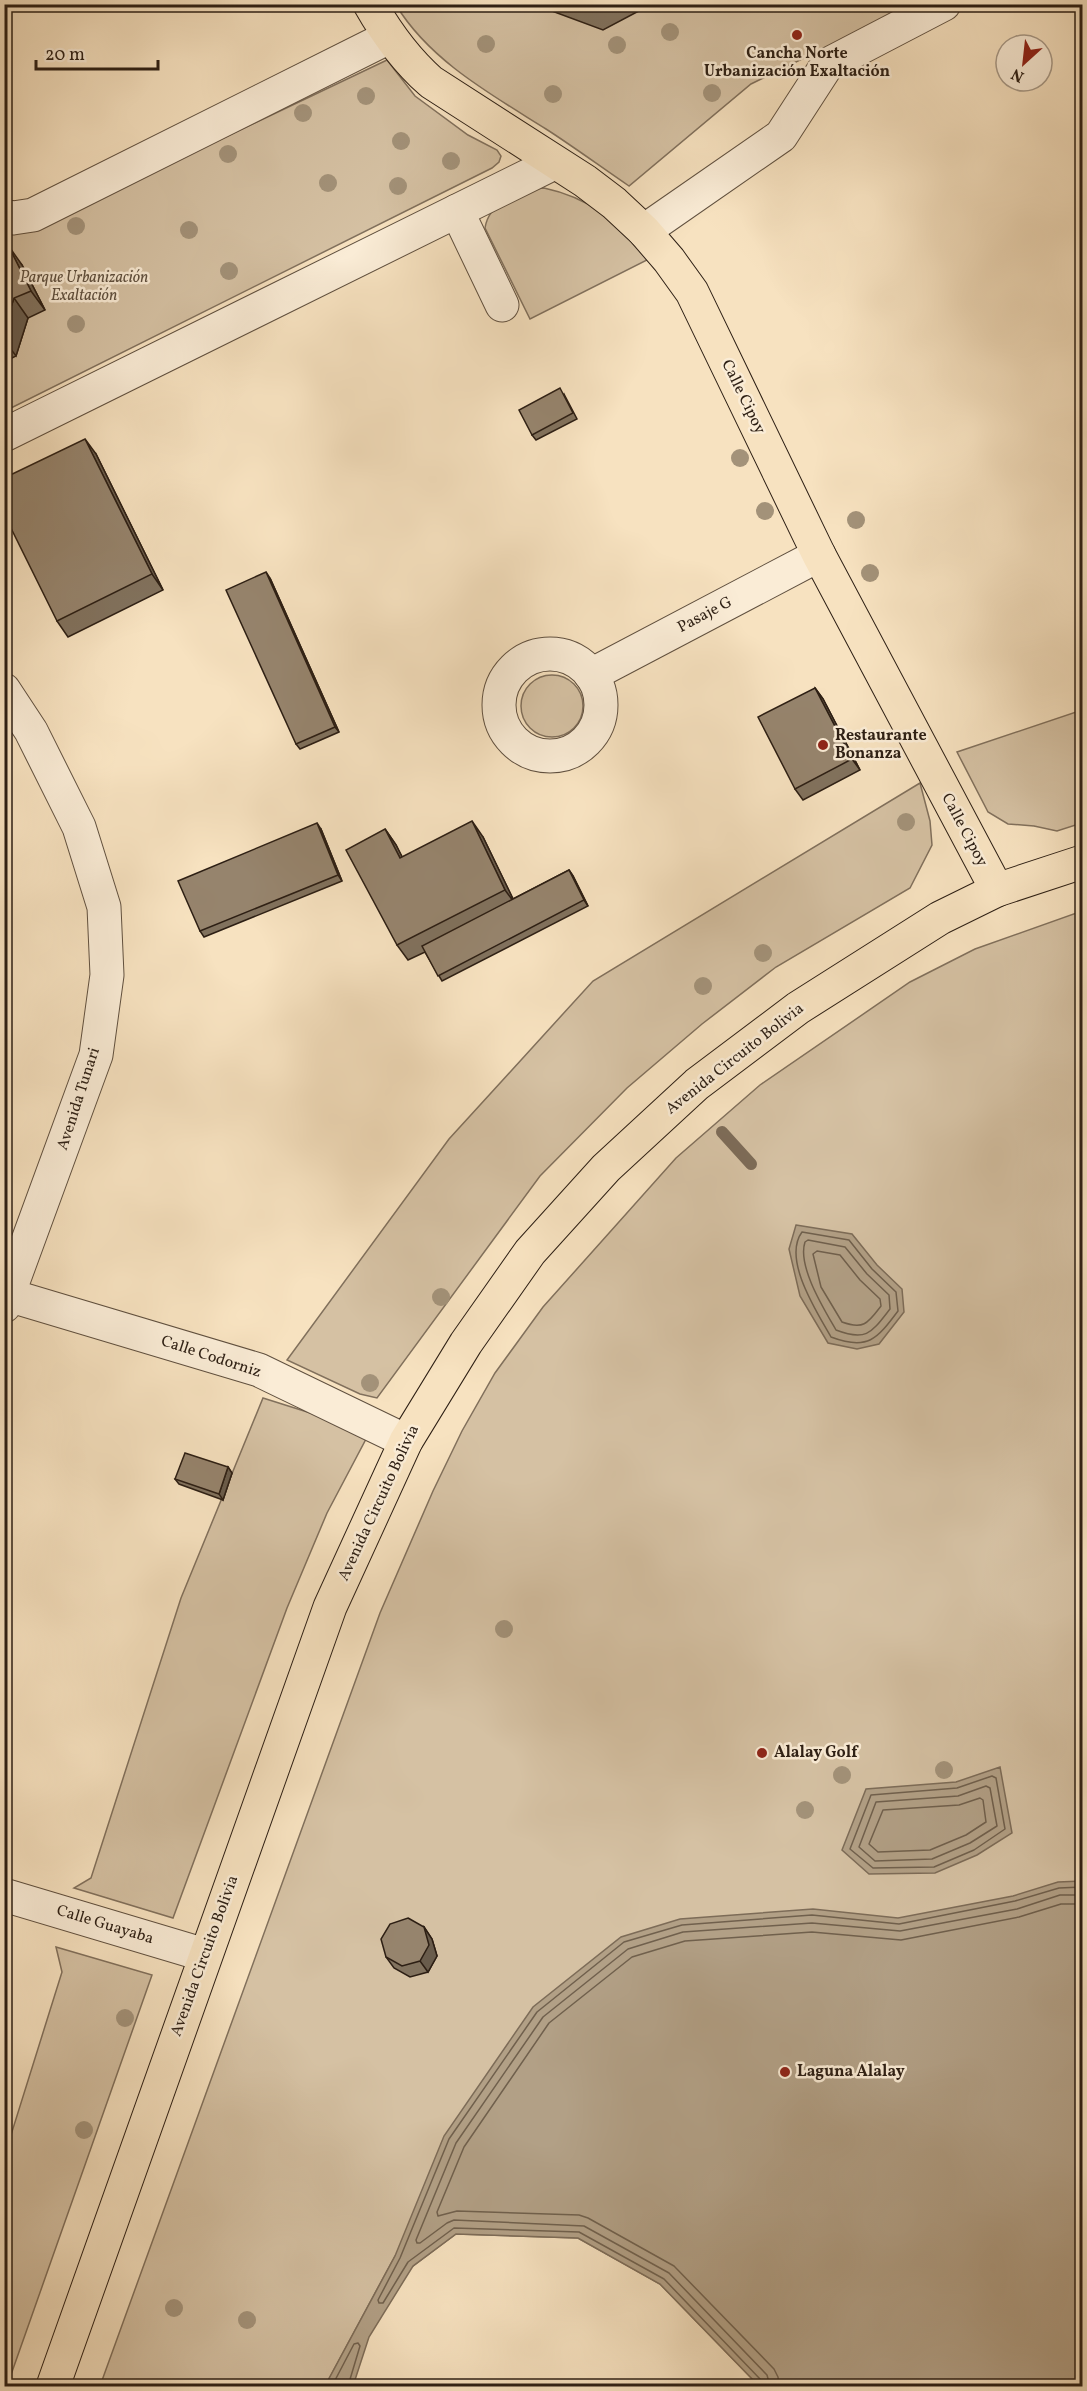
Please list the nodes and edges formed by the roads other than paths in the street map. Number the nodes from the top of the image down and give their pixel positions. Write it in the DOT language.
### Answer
graph roads {
  1 [pos="370,4"];
  2 [pos="944,4"];
  3 [pos="389,37"];
  4 [pos="554,164"];
  5 [pos="457,211"];
  6 [pos="4,216"];
  7 [pos="644,231"];
  8 [pos="502,305"];
  9 [pos="4,435"];
  10 [pos="819,555"];
  11 [pos="591,675"];
  12 [pos="4,690"];
  13 [pos="1083,862"];
  14 [pos="997,890"];
  15 [pos="6,1300"];
  16 [pos="406,1441"];
  17 [pos="4,1895"];
  18 [pos="205,1955"];
  19 [pos="53,2386"];
  1 -- 3 [label="main road, Calle Cipoy"];
  2 -- 7 [label="street"];
  3 -- 4 [label="main road, Calle Cipoy"];
  3 -- 6 [label="street"];
  4 -- 5 [label="street"];
  4 -- 7 [label="main road, Calle Cipoy"];
  5 -- 8 [label="street"];
  5 -- 9 [label="street"];
  7 -- 10 [label="main road, Calle Cipoy"];
  10 -- 11 [label="street, Pasaje G"];
  10 -- 14 [label="main road, Calle Cipoy"];
  12 -- 15 [label="street, Avenida Tunari"];
  13 -- 14 [label="main road, Avenida Circuito Bolivia"];
  14 -- 16 [label="main road, Avenida Circuito Bolivia"];
  15 -- 16 [label="street, Calle Codorniz"];
  16 -- 18 [label="main road, Avenida Circuito Bolivia"];
  17 -- 18 [label="street, Calle Guayaba"];
  18 -- 19 [label="main road, Avenida Circuito Bolivia"];
}
